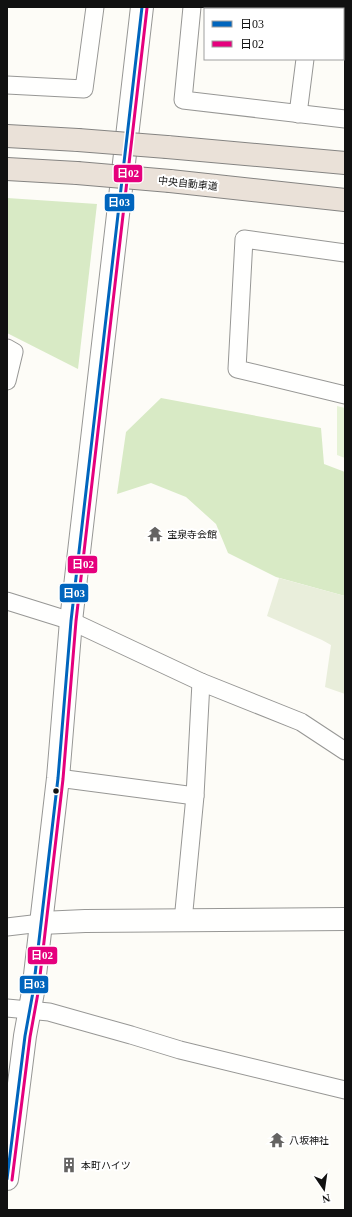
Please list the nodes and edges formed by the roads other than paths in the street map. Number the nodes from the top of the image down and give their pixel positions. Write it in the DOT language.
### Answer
graph roads {
  1 [pos="95,7"];
  2 [pos="142,7"];
  3 [pos="192,7"];
  4 [pos="305,60"];
  5 [pos="7,85"];
  6 [pos="298,114"];
  7 [pos="345,119"];
  8 [pos="7,136"];
  9 [pos="345,163"];
  10 [pos="7,169"];
  11 [pos="345,200"];
  12 [pos="345,253"];
  13 [pos="7,348"];
  14 [pos="7,381"];
  15 [pos="345,394"];
  16 [pos="7,601"];
  17 [pos="71,621"];
  18 [pos="201,682"];
  19 [pos="345,751"];
  20 [pos="58,778"];
  21 [pos="194,796"];
  22 [pos="345,919"];
  23 [pos="183,921"];
  24 [pos="41,923"];
  25 [pos="7,927"];
  26 [pos="7,1008"];
  27 [pos="30,1010"];
  28 [pos="345,1090"];
  29 [pos="7,1179"];
  1 -- 5 [label="street"];
  2 -- 17 [label="street"];
  3 -- 6 [label="street"];
  4 -- 6 [label="street"];
  6 -- 7 [label="street"];
  8 -- 9 [label="highway, bridge"];
  10 -- 11 [label="highway, 中央自動車道, bridge"];
  12 -- 15 [label="street"];
  13 -- 14 [label="street"];
  16 -- 17 [label="street"];
  17 -- 18 [label="street"];
  17 -- 20 [label="street"];
  18 -- 19 [label="street"];
  18 -- 21 [label="street"];
  20 -- 21 [label="street"];
  20 -- 24 [label="street"];
  21 -- 23 [label="street"];
  22 -- 23 [label="street"];
  23 -- 24 [label="street"];
  24 -- 25 [label="street"];
  24 -- 27 [label="street"];
  26 -- 27 [label="street"];
  27 -- 28 [label="street"];
  27 -- 29 [label="street"];
}
